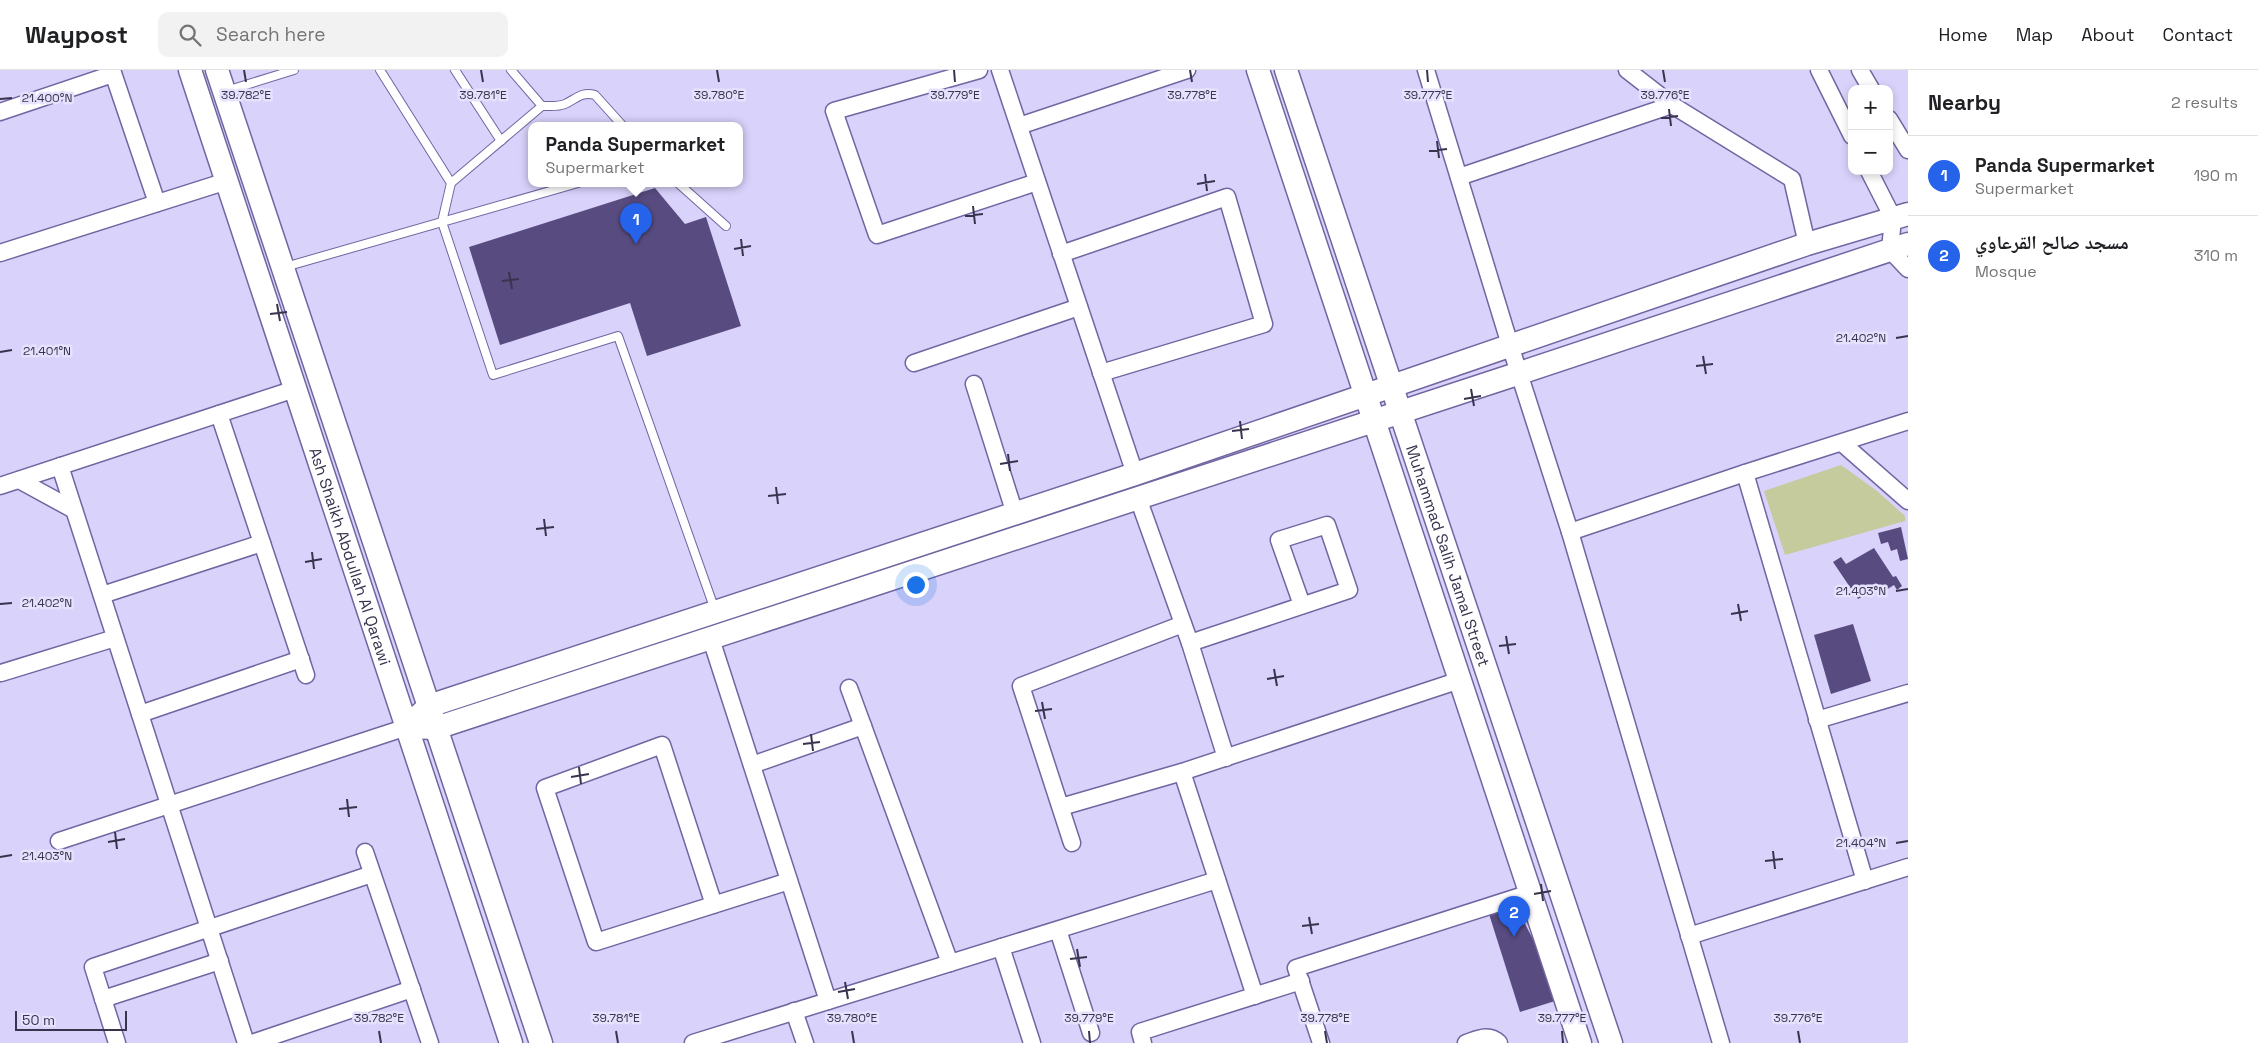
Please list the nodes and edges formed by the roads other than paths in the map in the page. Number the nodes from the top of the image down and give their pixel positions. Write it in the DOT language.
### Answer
graph roads {
  1 [pos="190,70"];
  2 [pos="217,70"];
  3 [pos="294,70"];
  4 [pos="380,70"];
  5 [pos="455,70"];
  6 [pos="511,70"];
  7 [pos="979,70"];
  8 [pos="1000,70"];
  9 [pos="1187,70"];
  10 [pos="1258,70"];
  11 [pos="1286,70"];
  12 [pos="1426,70"];
  13 [pos="1627,70"];
  14 [pos="1819,70"];
  15 [pos="1860,70"];
  16 [pos="112,72"];
  17 [pos="1869,85"];
  18 [pos="224,92"];
  19 [pos="1672,105"];
  20 [pos="542,106"];
  21 [pos="0,112"];
  22 [pos="619,122"];
  23 [pos="1019,126"];
  24 [pos="1893,126"];
  25 [pos="1849,130"];
  26 [pos="501,141"];
  27 [pos="1908,150"];
  28 [pos="1872,175"];
  29 [pos="1459,177"];
  30 [pos="226,181"];
  31 [pos="1037,182"];
  32 [pos="451,183"];
  33 [pos="564,187"];
  34 [pos="682,187"];
  35 [pos="157,203"];
  36 [pos="1900,216"];
  37 [pos="442,222"];
  38 [pos="726,226"];
  39 [pos="1807,244"];
  40 [pos="1899,247"];
  41 [pos="0,253"];
  42 [pos="1061,254"];
  43 [pos="283,268"];
  44 [pos="1908,269"];
  45 [pos="1079,307"];
  46 [pos="1510,345"];
  47 [pos="914,363"];
  48 [pos="1101,373"];
  49 [pos="1520,373"];
  50 [pos="974,384"];
  51 [pos="1393,386"];
  52 [pos="295,389"];
  53 [pos="1366,396"];
  54 [pos="1401,412"];
  55 [pos="219,414"];
  56 [pos="1374,421"];
  57 [pos="1908,422"];
  58 [pos="1842,443"];
  59 [pos="60,466"];
  60 [pos="1745,472"];
  61 [pos="1135,474"];
  62 [pos="6,481"];
  63 [pos="1138,498"];
  64 [pos="1908,501"];
  65 [pos="74,510"];
  66 [pos="1015,514"];
  67 [pos="1570,532"];
  68 [pos="262,543"];
  69 [pos="102,595"];
  70 [pos="1302,605"];
  71 [pos="715,612"];
  72 [pos="1183,624"];
  73 [pos="115,638"];
  74 [pos="711,639"];
  75 [pos="1190,643"];
  76 [pos="301,659"];
  77 [pos="1,674"];
  78 [pos="306,675"];
  79 [pos="1460,680"];
  80 [pos="849,688"];
  81 [pos="1908,693"];
  82 [pos="429,706"];
  83 [pos="140,714"];
  84 [pos="1817,720"];
  85 [pos="863,726"];
  86 [pos="407,728"];
  87 [pos="436,728"];
  88 [pos="1226,758"];
  89 [pos="752,765"];
  90 [pos="1182,772"];
  91 [pos="170,804"];
  92 [pos="1061,807"];
  93 [pos="59,841"];
  94 [pos="1072,843"];
  95 [pos="365,852"];
  96 [pos="1908,867"];
  97 [pos="372,874"];
  98 [pos="1218,880"];
  99 [pos="789,881"];
  100 [pos="1865,881"];
  101 [pos="1530,893"];
  102 [pos="714,905"];
  103 [pos="210,930"];
  104 [pos="1058,930"];
  105 [pos="1689,936"];
  106 [pos="1001,947"];
  107 [pos="220,961"];
  108 [pos="950,963"];
  109 [pos="1300,982"];
  110 [pos="412,989"];
  111 [pos="1255,996"];
  112 [pos="103,999"];
  113 [pos="828,1001"];
  114 [pos="794,1012"];
  115 [pos="1091,1032"];
  116 [pos="117,1043"];
  117 [pos="246,1043"];
  118 [pos="252,1043"];
  119 [pos="430,1043"];
  120 [pos="511,1043"];
  121 [pos="542,1043"];
  122 [pos="693,1043"];
  123 [pos="805,1043"];
  124 [pos="1032,1043"];
  125 [pos="1143,1043"];
  126 [pos="1321,1043"];
  127 [pos="1466,1043"];
  128 [pos="1499,1043"];
  129 [pos="1580,1043"];
  130 [pos="1611,1043"];
  131 [pos="1721,1043"];
  1 -- 30 [label="street, Ash Shaikh Abdullah Al Qarawi"];
  2 -- 18 [label="street"];
  3 -- 18 [label="lane"];
  4 -- 32 [label="lane"];
  5 -- 26 [label="lane"];
  6 -- 20 [label="lane"];
  7 -- 31 [label="street"];
  8 -- 23 [label="street"];
  9 -- 23 [label="street"];
  10 -- 53 [label="street, Muhammad Salih Jamal Street"];
  11 -- 51 [label="street, Muhammad Salih Jamal Street"];
  12 -- 29 [label="street"];
  13 -- 19 [label="street"];
  14 -- 25 [label="street"];
  15 -- 17 [label="street"];
  16 -- 21 [label="street"];
  16 -- 35 [label="street"];
  18 -- 43 [label="street"];
  19 -- 29 [label="street"];
  19 -- 39 [label="street"];
  20 -- 22 [label="lane"];
  20 -- 26 [label="lane"];
  23 -- 31 [label="street"];
  24 -- 27 [label="street"];
  26 -- 32 [label="lane"];
  28 -- 36 [label="street"];
  29 -- 46 [label="street"];
  30 -- 35 [label="street"];
  30 -- 52 [label="street, Ash Shaikh Abdullah Al Qarawi"];
  31 -- 42 [label="street"];
  32 -- 37 [label="lane"];
  33 -- 37 [label="lane"];
  34 -- 38 [label="lane"];
  35 -- 41 [label="street"];
  36 -- 39 [label="street"];
  36 -- 40 [label="street"];
  37 -- 43 [label="lane"];
  37 -- 71 [label="lane"];
  39 -- 46 [label="street"];
  40 -- 44 [label="street"];
  40 -- 49 [label="street"];
  42 -- 45 [label="street"];
  42 -- 48 [label="street"];
  43 -- 82 [label="street"];
  45 -- 47 [label="street"];
  45 -- 48 [label="street"];
  46 -- 49 [label="street"];
  46 -- 51 [label="street"];
  48 -- 61 [label="street"];
  49 -- 54 [label="street"];
  49 -- 67 [label="street"];
  50 -- 66 [label="street"];
  51 -- 53 [label="street"];
  51 -- 54 [label="street, Muhammad Salih Jamal Street"];
  52 -- 55 [label="street"];
  52 -- 86 [label="street, Ash Shaikh Abdullah Al Qarawi"];
  53 -- 56 [label="street, Muhammad Salih Jamal Street"];
  53 -- 61 [label="street"];
  54 -- 56 [label="street"];
  54 -- 130 [label="street, Muhammad Salih Jamal Street"];
  55 -- 59 [label="street"];
  55 -- 68 [label="street"];
  56 -- 63 [label="street"];
  56 -- 79 [label="street, Muhammad Salih Jamal Street"];
  57 -- 58 [label="street"];
  58 -- 60 [label="street"];
  58 -- 64 [label="street"];
  59 -- 62 [label="street"];
  59 -- 65 [label="street"];
  60 -- 67 [label="street"];
  60 -- 84 [label="street"];
  61 -- 66 [label="street"];
  62 -- 65 [label="street"];
  63 -- 72 [label="street"];
  63 -- 74 [label="street"];
  65 -- 69 [label="street"];
  66 -- 71 [label="street"];
  67 -- 105 [label="street"];
  68 -- 69 [label="street"];
  68 -- 76 [label="street"];
  69 -- 73 [label="street"];
  70 -- 70 [label="street"];
  70 -- 75 [label="street"];
  71 -- 82 [label="street"];
  72 -- 75 [label="street"];
  72 -- 92 [label="street"];
  73 -- 77 [label="street"];
  73 -- 83 [label="street"];
  74 -- 87 [label="street"];
  74 -- 89 [label="street"];
  75 -- 88 [label="street"];
  76 -- 78 [label="street"];
  76 -- 83 [label="street"];
  79 -- 88 [label="street"];
  79 -- 101 [label="street, Muhammad Salih Jamal Street"];
  80 -- 85 [label="street"];
  81 -- 84 [label="street"];
  82 -- 86 [label="street"];
  82 -- 87 [label="street"];
  83 -- 91 [label="street"];
  84 -- 100 [label="street"];
  85 -- 89 [label="street"];
  85 -- 108 [label="street"];
  86 -- 87 [label="street"];
  86 -- 91 [label="street"];
  86 -- 120 [label="street, Ash Shaikh Abdullah Al Qarawi"];
  87 -- 121 [label="street"];
  88 -- 90 [label="street"];
  89 -- 99 [label="street"];
  90 -- 92 [label="street"];
  90 -- 98 [label="street"];
  91 -- 93 [label="street"];
  91 -- 103 [label="street"];
  92 -- 94 [label="street"];
  95 -- 97 [label="street"];
  96 -- 100 [label="street"];
  97 -- 103 [label="street"];
  97 -- 110 [label="street"];
  98 -- 104 [label="street"];
  98 -- 111 [label="street"];
  99 -- 102 [label="street"];
  99 -- 113 [label="street"];
  100 -- 105 [label="street"];
  101 -- 109 [label="street"];
  101 -- 129 [label="street, Muhammad Salih Jamal Street"];
  102 -- 102 [label="street"];
  103 -- 107 [label="street"];
  103 -- 112 [label="street"];
  104 -- 106 [label="street"];
  104 -- 115 [label="street"];
  105 -- 131 [label="street"];
  106 -- 108 [label="street"];
  106 -- 124 [label="street"];
  107 -- 112 [label="street"];
  107 -- 117 [label="street"];
  108 -- 113 [label="street"];
  109 -- 111 [label="street"];
  109 -- 126 [label="street"];
  110 -- 118 [label="street"];
  110 -- 119 [label="street"];
  111 -- 125 [label="street"];
  112 -- 116 [label="street"];
  113 -- 114 [label="street"];
  114 -- 122 [label="street"];
  114 -- 123 [label="street"];
  127 -- 128 [label="street"];
}
